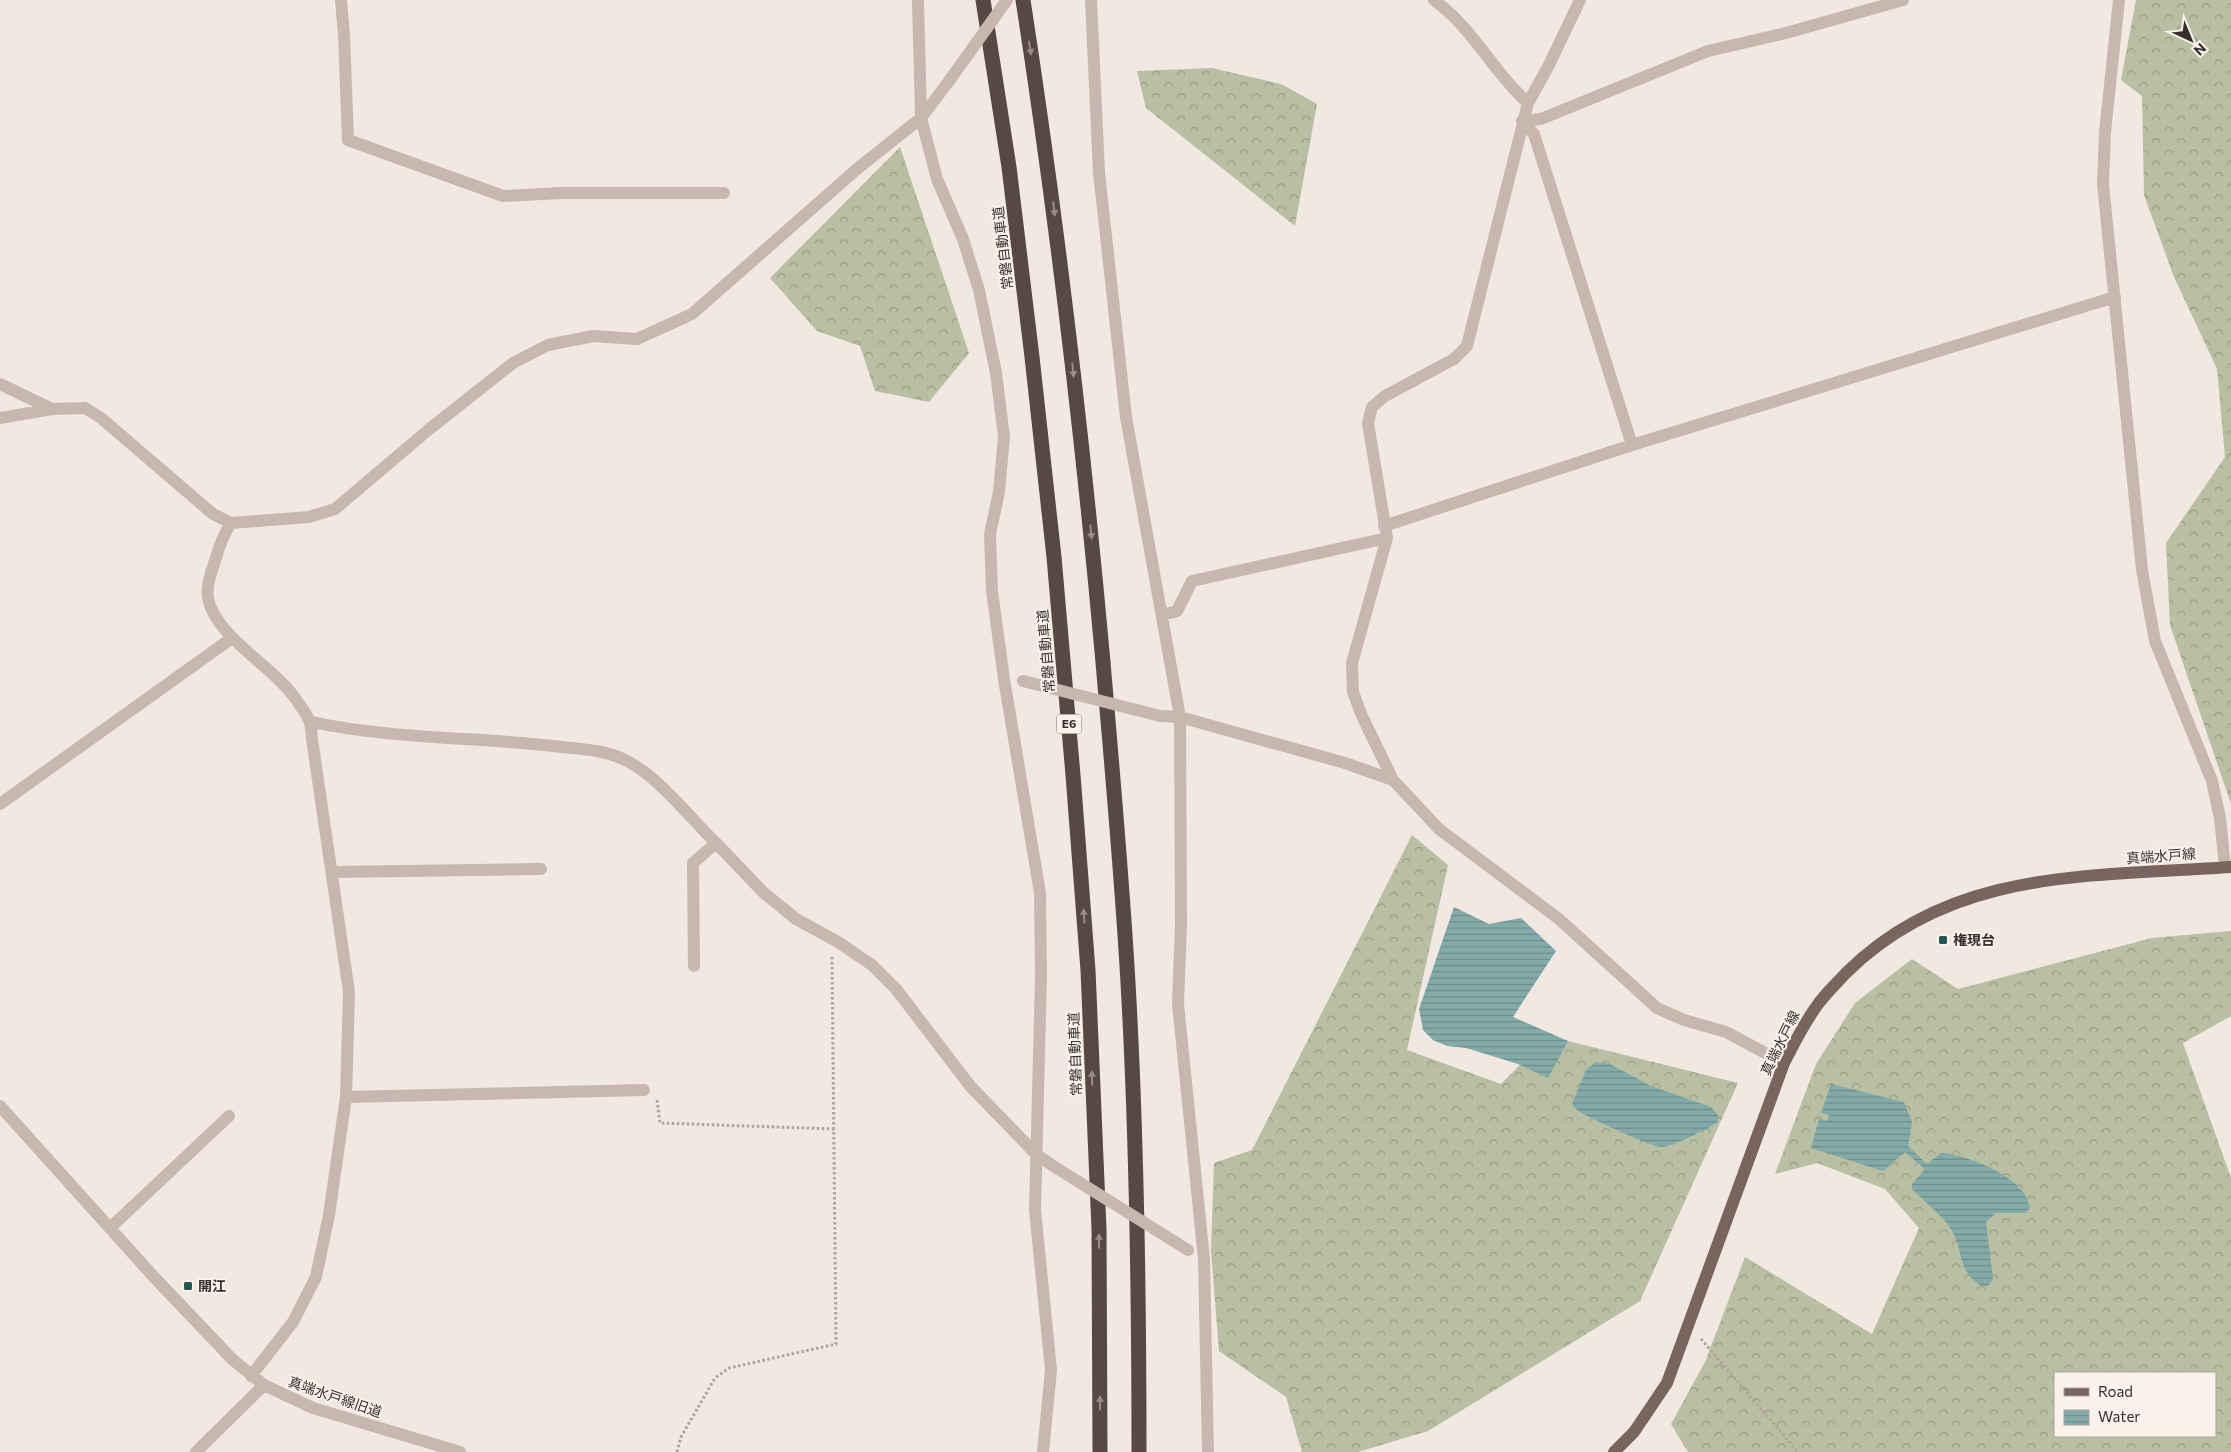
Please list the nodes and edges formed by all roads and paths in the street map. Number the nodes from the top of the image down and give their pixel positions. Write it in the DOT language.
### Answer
graph roads {
  1 [pos="340,0"];
  2 [pos="918,0"];
  3 [pos="983,0"];
  4 [pos="1007,0"];
  5 [pos="1023,0"];
  6 [pos="1091,0"];
  7 [pos="1434,0"];
  8 [pos="1580,0"];
  9 [pos="1903,0"];
  10 [pos="2119,0"];
  11 [pos="1528,102"];
  12 [pos="921,118"];
  13 [pos="1522,121"];
  14 [pos="724,193"];
  15 [pos="2115,297"];
  16 [pos="0,384"];
  17 [pos="52,409"];
  18 [pos="0,418"];
  19 [pos="1632,445"];
  20 [pos="231,523"];
  21 [pos="1386,532"];
  22 [pos="1162,616"];
  23 [pos="232,638"];
  24 [pos="1004,679"];
  25 [pos="1180,717"];
  26 [pos="312,722"];
  27 [pos="1393,780"];
  28 [pos="0,804"];
  29 [pos="716,843"];
  30 [pos="2228,867"];
  31 [pos="540,869"];
  32 [pos="332,872"];
  33 [pos="832,939"];
  34 [pos="694,966"];
  35 [pos="1784,1063"];
  36 [pos="644,1090"];
  37 [pos="346,1097"];
  38 [pos="0,1106"];
  39 [pos="229,1116"];
  40 [pos="834,1128"];
  41 [pos="1037,1155"];
  42 [pos="110,1228"];
  43 [pos="1204,1259"];
  44 [pos="1689,1325"];
  45 [pos="251,1376"];
  46 [pos="264,1385"];
  47 [pos="196,1452"];
  48 [pos="460,1452"];
  49 [pos="677,1452"];
  50 [pos="1043,1452"];
  51 [pos="1100,1452"];
  52 [pos="1139,1452"];
  53 [pos="1208,1452"];
  54 [pos="1614,1452"];
  55 [pos="1798,1452"];
  1 -- 14 [label="street"];
  2 -- 12 [label="street"];
  51 -- 3 [label="highway, 常磐自動車道 / E6, one-way"];
  4 -- 12 [label="street, bridge"];
  5 -- 52 [label="highway, one-way"];
  6 -- 22 [label="street"];
  7 -- 11 [label="street"];
  8 -- 11 [label="street"];
  9 -- 13 [label="street"];
  10 -- 15 [label="street"];
  11 -- 13 [label="street"];
  12 -- 20 [label="street"];
  12 -- 24 [label="street"];
  13 -- 19 [label="street"];
  13 -- 21 [label="street"];
  15 -- 19 [label="street"];
  15 -- 30 [label="street"];
  16 -- 17 [label="street"];
  17 -- 18 [label="street"];
  17 -- 20 [label="street"];
  19 -- 21 [label="street"];
  20 -- 23 [label="street"];
  21 -- 22 [label="street"];
  21 -- 27 [label="street"];
  22 -- 25 [label="street"];
  23 -- 26 [label="street"];
  23 -- 28 [label="street"];
  24 -- 25 [label="street, bridge"];
  24 -- 41 [label="street"];
  25 -- 27 [label="street"];
  25 -- 43 [label="street"];
  26 -- 29 [label="street"];
  26 -- 32 [label="street"];
  27 -- 35 [label="street"];
  29 -- 33 [label="street"];
  29 -- 34 [label="street"];
  30 -- 35 [label="main road, 真端水戸線"];
  31 -- 32 [label="street"];
  32 -- 37 [label="street"];
  33 -- 40 [label="path"];
  33 -- 41 [label="street"];
  35 -- 44 [label="main road, 真端水戸線"];
  36 -- 37 [label="street"];
  36 -- 40 [label="path"];
  37 -- 45 [label="street"];
  38 -- 42 [label="street, 真端水戸線旧道"];
  39 -- 42 [label="street"];
  40 -- 49 [label="path"];
  41 -- 43 [label="street, bridge"];
  41 -- 50 [label="street"];
  42 -- 45 [label="street, 真端水戸線旧道"];
  43 -- 53 [label="street"];
  44 -- 54 [label="main road, 真端水戸線"];
  44 -- 55 [label="path"];
  45 -- 46 [label="street, 真端水戸線旧道"];
  46 -- 47 [label="street"];
  46 -- 48 [label="street, 真端水戸線旧道"];
}
